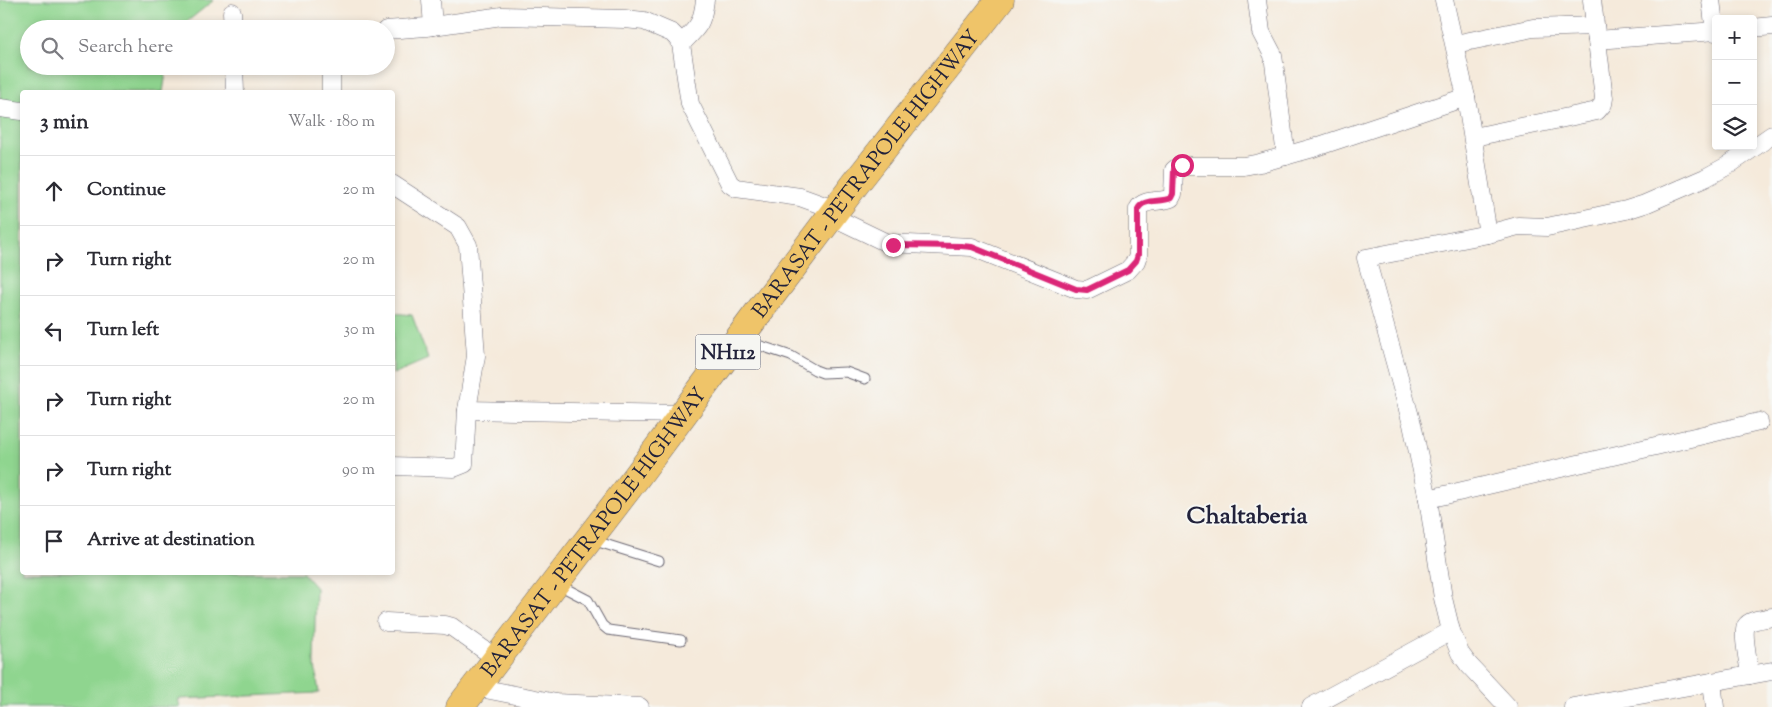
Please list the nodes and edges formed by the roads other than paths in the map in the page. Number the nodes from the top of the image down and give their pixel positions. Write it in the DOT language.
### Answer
graph roads {
  1 [pos="430,0"];
  2 [pos="705,0"];
  3 [pos="1000,0"];
  4 [pos="1257,0"];
  5 [pos="1444,0"];
  6 [pos="1592,0"];
  7 [pos="1711,0"];
  8 [pos="1713,15"];
  9 [pos="433,26"];
  10 [pos="1772,26"];
  11 [pos="1757,28"];
  12 [pos="395,29"];
  13 [pos="1712,32"];
  14 [pos="1596,33"];
  15 [pos="681,44"];
  16 [pos="1455,44"];
  17 [pos="234,75"];
  18 [pos="331,75"];
  19 [pos="235,90"];
  20 [pos="331,90"];
  21 [pos="1466,97"];
  22 [pos="0,108"];
  23 [pos="20,111"];
  24 [pos="1772,135"];
  25 [pos="1474,137"];
  26 [pos="1286,156"];
  27 [pos="395,186"];
  28 [pos="834,213"];
  29 [pos="1488,234"];
  30 [pos="739,338"];
  31 [pos="865,379"];
  32 [pos="467,410"];
  33 [pos="683,414"];
  34 [pos="1759,422"];
  35 [pos="395,466"];
  36 [pos="1428,499"];
  37 [pos="589,539"];
  38 [pos="659,561"];
  39 [pos="555,583"];
  40 [pos="1772,617"];
  41 [pos="386,622"];
  42 [pos="1451,631"];
  43 [pos="681,640"];
  44 [pos="497,659"];
  45 [pos="1772,670"];
  46 [pos="1750,674"];
  47 [pos="1712,682"];
  48 [pos="467,697"];
  49 [pos="640,707"];
  50 [pos="1311,707"];
  51 [pos="1508,707"];
  52 [pos="1573,707"];
  53 [pos="1715,707"];
  1 -- 9 [label="street"];
  2 -- 15 [label="street"];
  3 -- 28 [label="highway, BARASAT - PETRAPOLE HIGHWAY / NH112"];
  4 -- 26 [label="street"];
  5 -- 16 [label="street"];
  6 -- 14 [label="street"];
  7 -- 8 [label="street"];
  9 -- 12 [label="street"];
  9 -- 15 [label="street"];
  10 -- 11 [label="street"];
  13 -- 14 [label="street"];
  14 -- 16 [label="street"];
  14 -- 25 [label="street"];
  15 -- 28 [label="street"];
  16 -- 21 [label="street"];
  17 -- 19 [label="street"];
  18 -- 20 [label="street"];
  21 -- 25 [label="street"];
  21 -- 26 [label="street"];
  22 -- 23 [label="street"];
  24 -- 29 [label="street"];
  25 -- 29 [label="street"];
  26 -- 28 [label="street"];
  27 -- 32 [label="street"];
  28 -- 30 [label="highway, BARASAT - PETRAPOLE HIGHWAY / NH112"];
  29 -- 36 [label="street"];
  30 -- 31 [label="lane"];
  30 -- 33 [label="highway, BARASAT - PETRAPOLE HIGHWAY / NH112"];
  32 -- 33 [label="street"];
  32 -- 35 [label="street"];
  33 -- 37 [label="highway, BARASAT - PETRAPOLE HIGHWAY / NH112"];
  34 -- 36 [label="street"];
  36 -- 42 [label="street"];
  37 -- 38 [label="lane"];
  37 -- 39 [label="highway, BARASAT - PETRAPOLE HIGHWAY / NH112"];
  39 -- 43 [label="lane"];
  39 -- 44 [label="highway, BARASAT - PETRAPOLE HIGHWAY / NH112"];
  40 -- 46 [label="street"];
  41 -- 44 [label="street"];
  42 -- 50 [label="street"];
  42 -- 51 [label="street"];
  44 -- 48 [label="highway, BARASAT - PETRAPOLE HIGHWAY / NH112"];
  45 -- 46 [label="street"];
  46 -- 47 [label="street"];
  47 -- 52 [label="street"];
  47 -- 53 [label="street"];
  48 -- 49 [label="street"];
}
